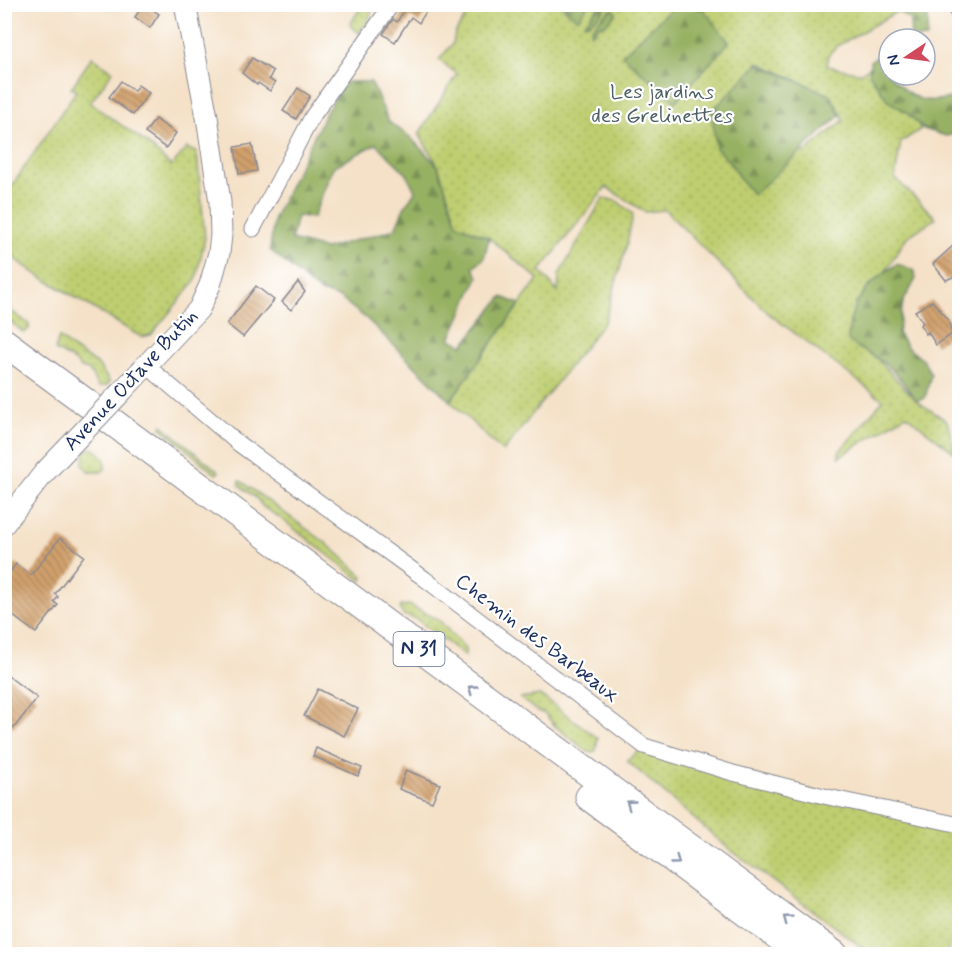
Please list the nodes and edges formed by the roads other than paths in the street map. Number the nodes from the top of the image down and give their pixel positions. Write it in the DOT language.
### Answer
graph roads {
  1 [pos="185,4"];
  2 [pos="392,4"];
  3 [pos="254,229"];
  4 [pos="4,342"];
  5 [pos="4,364"];
  6 [pos="147,366"];
  7 [pos="4,524"];
  8 [pos="960,825"];
  9 [pos="802,954"];
  10 [pos="834,954"];
  1 -- 6 [label="main road, Avenue Octave Butin"];
  2 -- 3 [label="street"];
  10 -- 4 [label="highway, N 31, one-way"];
  5 -- 9 [label="highway, N 31, one-way"];
  6 -- 7 [label="main road, Avenue Octave Butin, bridge"];
  6 -- 8 [label="street, Chemin des Barbeaux"];
}
